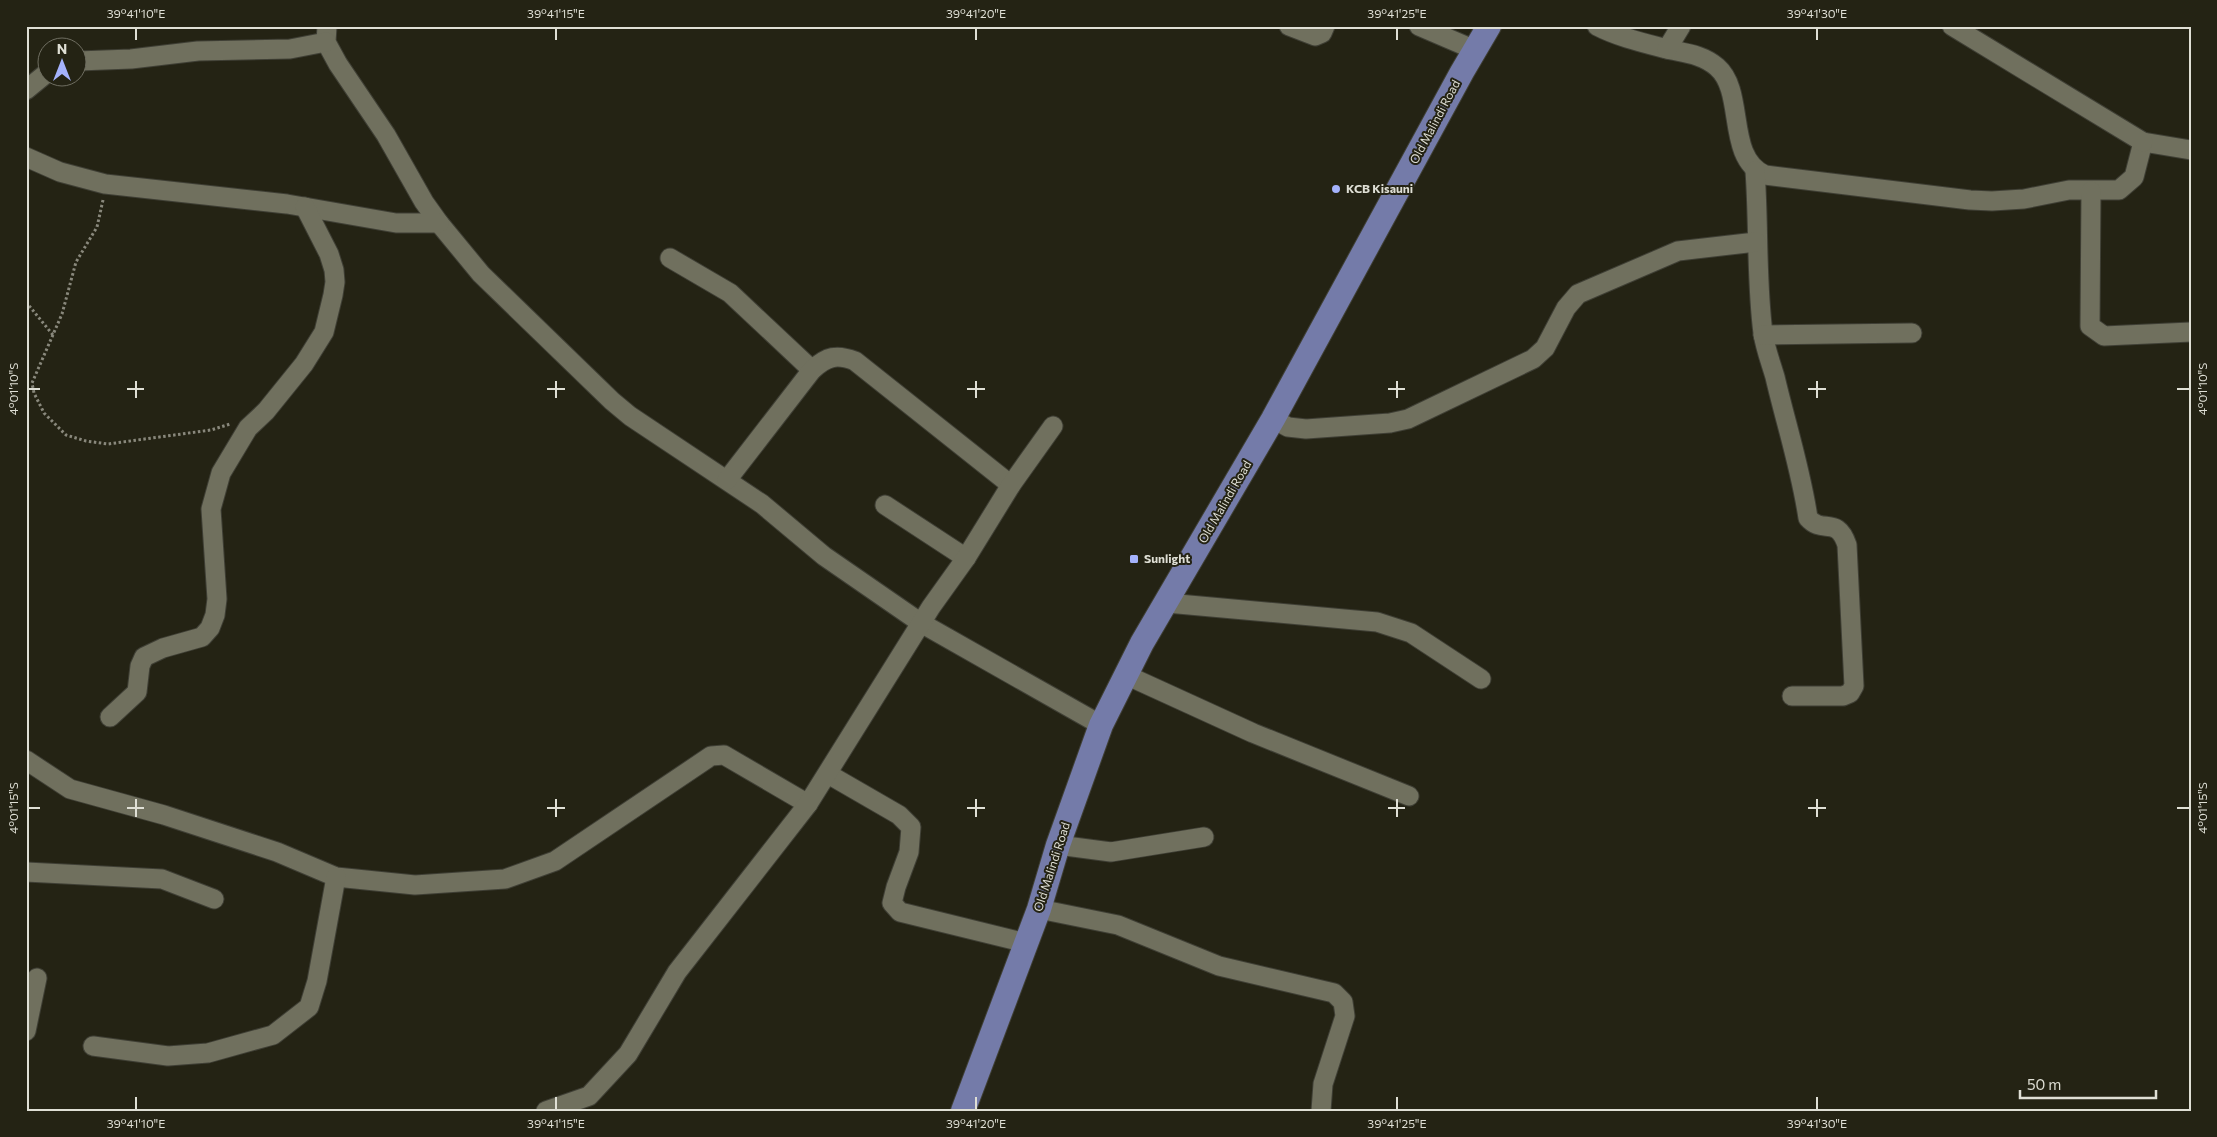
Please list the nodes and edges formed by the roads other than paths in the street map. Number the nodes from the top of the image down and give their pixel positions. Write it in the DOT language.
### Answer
graph roads {
  1 [pos="1289,26"];
  2 [pos="1325,26"];
  3 [pos="1419,26"];
  4 [pos="1489,26"];
  5 [pos="1597,26"];
  6 [pos="1681,26"];
  7 [pos="1952,26"];
  8 [pos="326,34"];
  9 [pos="1667,49"];
  10 [pos="1475,50"];
  11 [pos="88,61"];
  12 [pos="38,80"];
  13 [pos="26,90"];
  14 [pos="2143,142"];
  15 [pos="2191,150"];
  16 [pos="26,157"];
  17 [pos="1755,170"];
  18 [pos="2091,191"];
  19 [pos="305,207"];
  20 [pos="439,223"];
  21 [pos="1756,242"];
  22 [pos="670,258"];
  23 [pos="2191,332"];
  24 [pos="1912,333"];
  25 [pos="1763,335"];
  26 [pos="812,370"];
  27 [pos="1273,418"];
  28 [pos="1053,426"];
  29 [pos="727,480"];
  30 [pos="1011,485"];
  31 [pos="885,505"];
  32 [pos="966,558"];
  33 [pos="1167,603"];
  34 [pos="921,623"];
  35 [pos="1126,675"];
  36 [pos="1481,679"];
  37 [pos="1792,696"];
  38 [pos="110,717"];
  39 [pos="1101,725"];
  40 [pos="26,760"];
  41 [pos="828,774"];
  42 [pos="1409,796"];
  43 [pos="808,804"];
  44 [pos="1204,836"];
  45 [pos="1058,845"];
  46 [pos="26,872"];
  47 [pos="336,877"];
  48 [pos="214,900"];
  49 [pos="1040,909"];
  50 [pos="1026,943"];
  51 [pos="37,978"];
  52 [pos="26,1031"];
  53 [pos="93,1046"];
  54 [pos="546,1111"];
  55 [pos="963,1111"];
  56 [pos="1321,1111"];
  1 -- 2 [label="street"];
  3 -- 10 [label="street"];
  4 -- 10 [label="main road, Old Malindi Road"];
  5 -- 9 [label="street"];
  6 -- 9 [label="street"];
  7 -- 14 [label="street"];
  8 -- 11 [label="street"];
  8 -- 20 [label="street"];
  9 -- 17 [label="street"];
  10 -- 27 [label="main road, Old Malindi Road"];
  12 -- 13 [label="street"];
  14 -- 15 [label="street"];
  14 -- 18 [label="street"];
  16 -- 19 [label="street"];
  17 -- 18 [label="street"];
  17 -- 21 [label="street"];
  18 -- 23 [label="street"];
  19 -- 20 [label="street"];
  19 -- 38 [label="street"];
  20 -- 29 [label="street"];
  21 -- 25 [label="street"];
  21 -- 27 [label="street"];
  22 -- 26 [label="street"];
  24 -- 25 [label="street"];
  25 -- 37 [label="street"];
  26 -- 29 [label="street"];
  26 -- 30 [label="street"];
  27 -- 33 [label="main road, Old Malindi Road"];
  28 -- 30 [label="street"];
  29 -- 34 [label="street"];
  30 -- 32 [label="street"];
  31 -- 32 [label="street"];
  32 -- 34 [label="street"];
  33 -- 35 [label="main road, Old Malindi Road"];
  33 -- 36 [label="street"];
  34 -- 39 [label="street"];
  34 -- 41 [label="street"];
  35 -- 39 [label="main road, Old Malindi Road"];
  35 -- 42 [label="street"];
  39 -- 45 [label="main road, Old Malindi Road"];
  40 -- 47 [label="street"];
  41 -- 43 [label="street"];
  41 -- 50 [label="street"];
  43 -- 47 [label="street"];
  43 -- 54 [label="street"];
  44 -- 45 [label="street"];
  45 -- 49 [label="main road, Old Malindi Road"];
  46 -- 48 [label="street"];
  47 -- 53 [label="street"];
  49 -- 50 [label="main road, Old Malindi Road"];
  49 -- 56 [label="street"];
  50 -- 55 [label="main road, Old Malindi Road"];
  51 -- 52 [label="street"];
}
